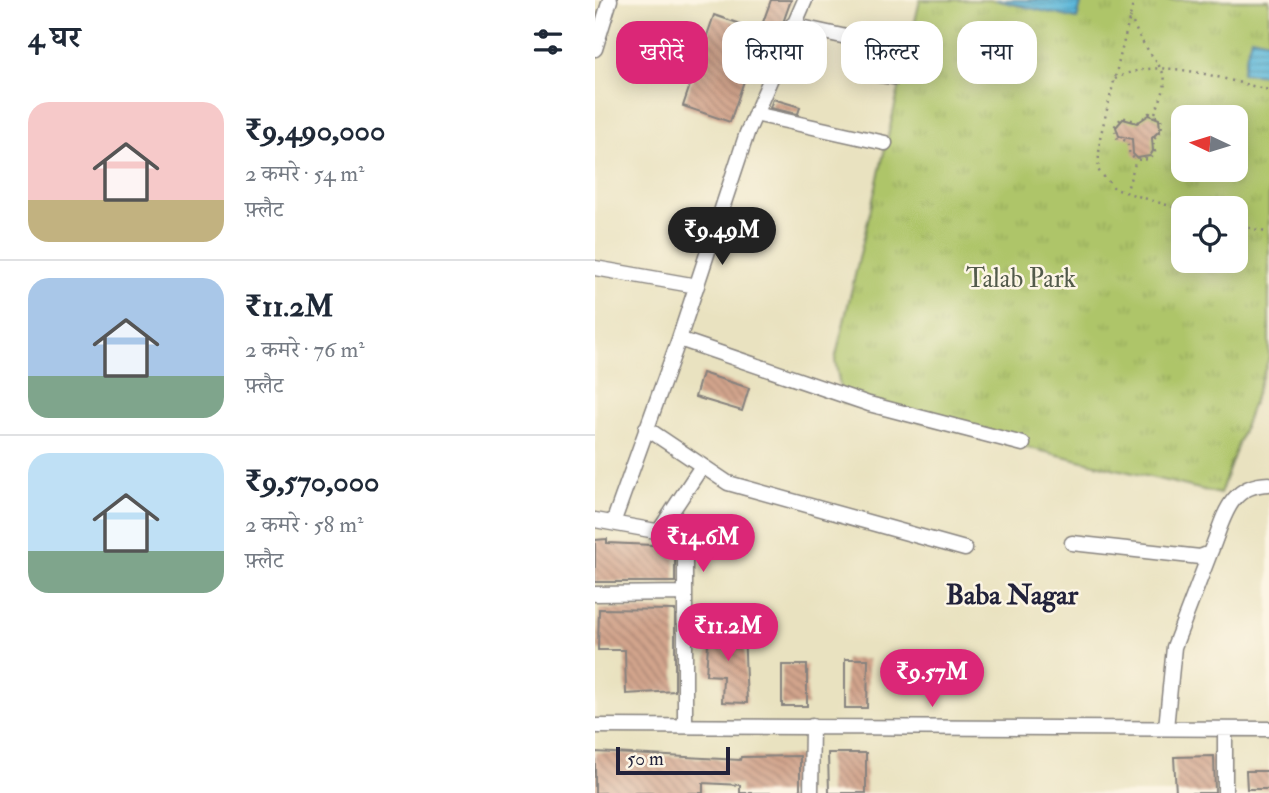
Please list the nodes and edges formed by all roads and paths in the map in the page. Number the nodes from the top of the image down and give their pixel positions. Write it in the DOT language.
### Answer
graph roads {
  1 [pos="610,0"];
  2 [pos="804,0"];
  3 [pos="1134,0"];
  4 [pos="600,16"];
  5 [pos="1130,16"];
  6 [pos="794,21"];
  7 [pos="595,49"];
  8 [pos="1162,67"];
  9 [pos="1115,79"];
  10 [pos="767,84"];
  11 [pos="1269,90"];
  12 [pos="755,114"];
  13 [pos="1154,114"];
  14 [pos="1102,129"];
  15 [pos="1114,129"];
  16 [pos="885,143"];
  17 [pos="1136,160"];
  18 [pos="1126,193"];
  19 [pos="1171,206"];
  20 [pos="1248,227"];
  21 [pos="1269,233"];
  22 [pos="595,268"];
  23 [pos="697,285"];
  24 [pos="679,339"];
  25 [pos="646,428"];
  26 [pos="1023,444"];
  27 [pos="702,466"];
  28 [pos="1269,484"];
  29 [pos="595,520"];
  30 [pos="613,523"];
  31 [pos="659,531"];
  32 [pos="1072,543"];
  33 [pos="965,549"];
  34 [pos="1210,553"];
  35 [pos="685,593"];
  36 [pos="595,594"];
  37 [pos="595,726"];
  38 [pos="685,726"];
  39 [pos="812,726"];
  40 [pos="1166,728"];
  41 [pos="1225,729"];
  42 [pos="1269,729"];
  43 [pos="811,793"];
  44 [pos="1225,793"];
  1 -- 4 [label="street"];
  2 -- 6 [label="street"];
  3 -- 5 [label="path"];
  4 -- 7 [label="street"];
  5 -- 8 [label="path"];
  5 -- 9 [label="path"];
  8 -- 9 [label="path"];
  8 -- 11 [label="path"];
  8 -- 13 [label="path"];
  9 -- 14 [label="path"];
  10 -- 12 [label="street"];
  12 -- 16 [label="street"];
  12 -- 23 [label="street"];
  13 -- 15 [label="path"];
  13 -- 17 [label="path"];
  14 -- 15 [label="path"];
  14 -- 18 [label="path"];
  15 -- 17 [label="path"];
  17 -- 18 [label="path"];
  18 -- 19 [label="path"];
  20 -- 21 [label="path"];
  22 -- 23 [label="street"];
  23 -- 24 [label="street"];
  24 -- 25 [label="street"];
  24 -- 26 [label="street"];
  25 -- 27 [label="street"];
  25 -- 30 [label="street"];
  27 -- 31 [label="street"];
  27 -- 33 [label="street"];
  28 -- 34 [label="street"];
  29 -- 30 [label="street"];
  30 -- 31 [label="street"];
  31 -- 35 [label="street"];
  32 -- 34 [label="street"];
  34 -- 40 [label="street"];
  35 -- 36 [label="street"];
  35 -- 38 [label="street"];
  37 -- 38 [label="street"];
  38 -- 39 [label="street"];
  39 -- 40 [label="street"];
  39 -- 43 [label="street"];
  40 -- 41 [label="street"];
  41 -- 42 [label="street"];
  41 -- 44 [label="street"];
}
